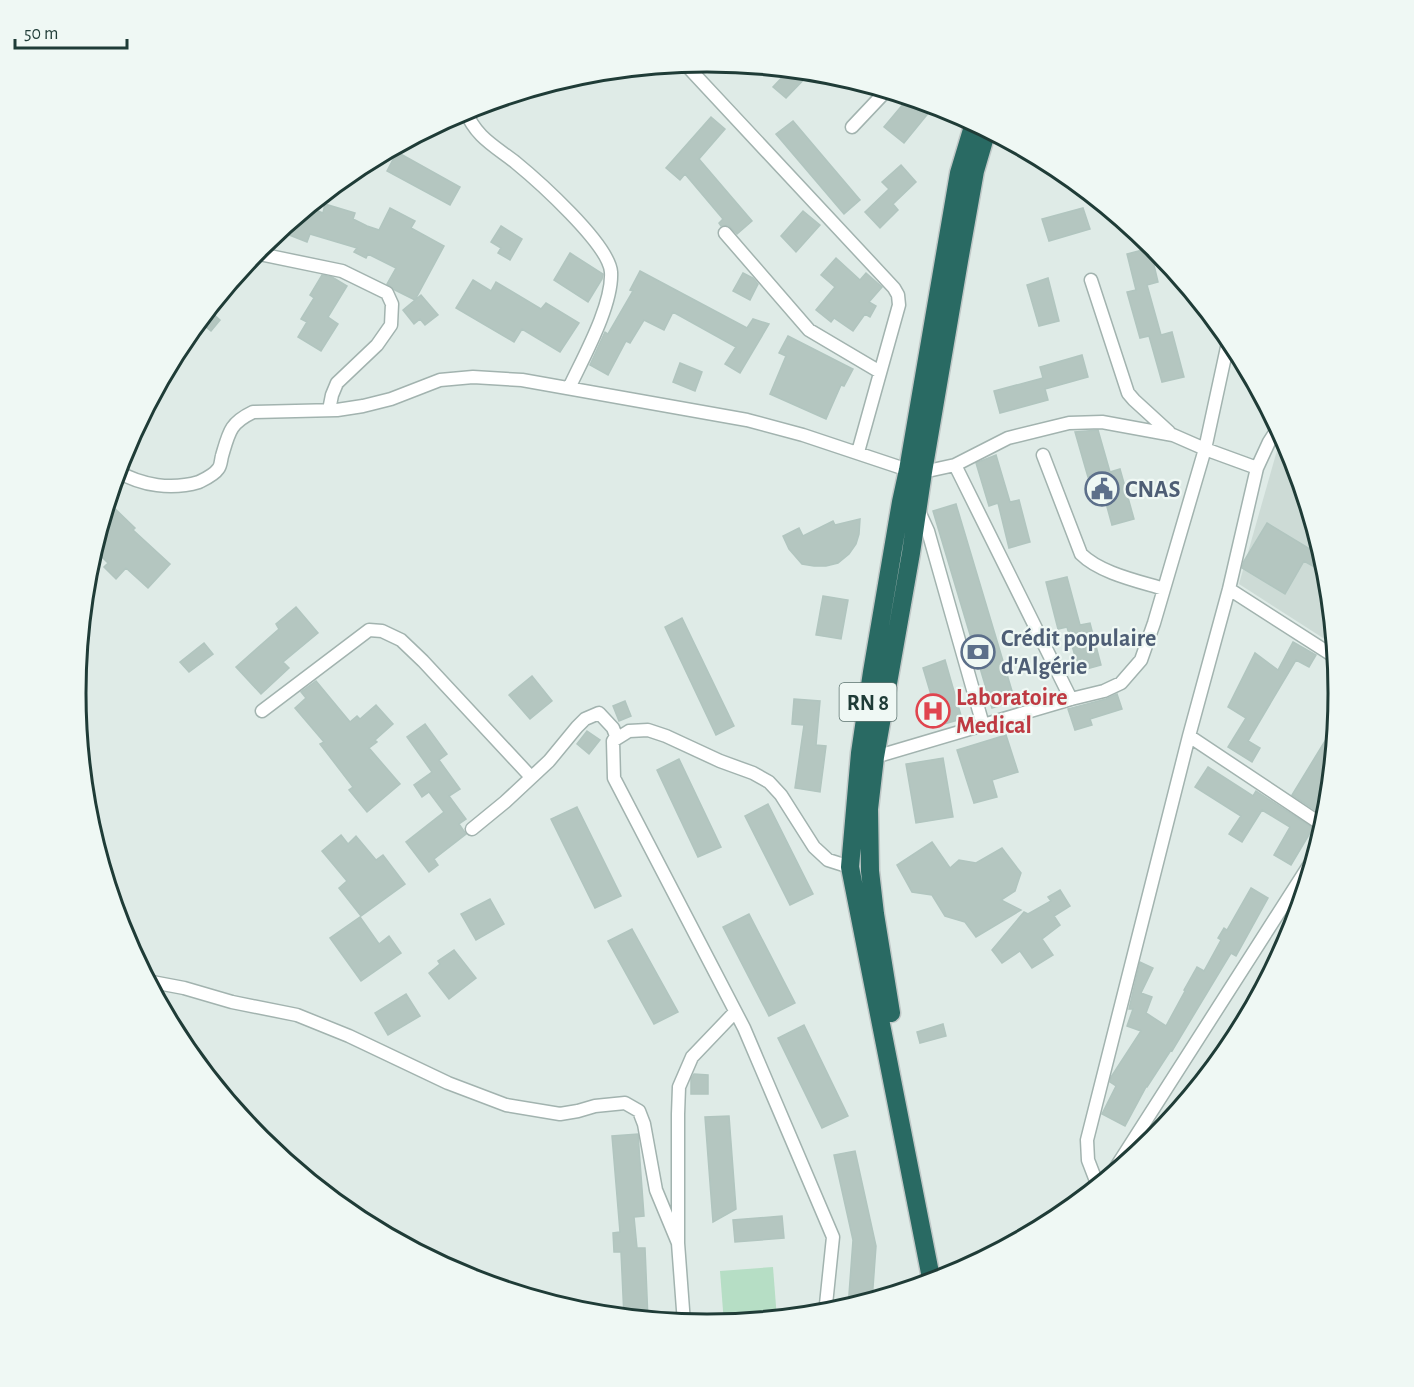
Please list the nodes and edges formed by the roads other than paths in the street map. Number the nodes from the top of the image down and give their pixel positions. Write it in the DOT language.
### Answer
graph roads {
  1 [pos="699,72"];
  2 [pos="880,97"];
  3 [pos="469,119"];
  4 [pos="852,127"];
  5 [pos="972,131"];
  6 [pos="985,137"];
  7 [pos="725,233"];
  8 [pos="267,255"];
  9 [pos="1091,280"];
  10 [pos="1226,351"];
  11 [pos="880,372"];
  12 [pos="569,388"];
  13 [pos="329,410"];
  14 [pos="1173,435"];
  15 [pos="1272,437"];
  16 [pos="1205,449"];
  17 [pos="858,452"];
  18 [pos="1043,455"];
  19 [pos="955,465"];
  20 [pos="1257,468"];
  21 [pos="916,471"];
  22 [pos="126,475"];
  23 [pos="918,509"];
  24 [pos="1164,589"];
  25 [pos="1229,589"];
  26 [pos="1327,652"];
  27 [pos="1071,699"];
  28 [pos="262,711"];
  29 [pos="983,725"];
  30 [pos="1189,736"];
  31 [pos="613,741"];
  32 [pos="875,757"];
  33 [pos="531,777"];
  34 [pos="1316,820"];
  35 [pos="472,829"];
  36 [pos="850,867"];
  37 [pos="1300,880"];
  38 [pos="158,983"];
  39 [pos="735,1012"];
  40 [pos="1125,1154"];
  41 [pos="1095,1179"];
  42 [pos="678,1243"];
  43 [pos="941,1269"];
  44 [pos="930,1273"];
  45 [pos="826,1303"];
  46 [pos="683,1314"];
  1 -- 11 [label="street"];
  2 -- 4 [label="street"];
  3 -- 12 [label="street"];
  5 -- 21 [label="highway, RN 8"];
  6 -- 21 [label="highway, RN 8"];
  7 -- 11 [label="street"];
  8 -- 13 [label="street"];
  9 -- 14 [label="street"];
  10 -- 16 [label="street"];
  11 -- 17 [label="street"];
  12 -- 13 [label="street"];
  12 -- 17 [label="street"];
  13 -- 22 [label="street"];
  14 -- 16 [label="street"];
  14 -- 19 [label="street"];
  15 -- 20 [label="street"];
  16 -- 20 [label="street"];
  16 -- 24 [label="street"];
  17 -- 21 [label="street"];
  18 -- 24 [label="street"];
  19 -- 21 [label="street"];
  19 -- 27 [label="street"];
  20 -- 25 [label="street"];
  21 -- 23 [label="highway, RN 8"];
  21 -- 36 [label="highway, RN 8"];
  23 -- 29 [label="street"];
  23 -- 32 [label="highway, RN 8"];
  24 -- 27 [label="street"];
  25 -- 26 [label="street"];
  25 -- 30 [label="street"];
  27 -- 29 [label="street"];
  28 -- 33 [label="street"];
  29 -- 32 [label="street"];
  30 -- 34 [label="street"];
  30 -- 41 [label="street"];
  31 -- 33 [label="street"];
  31 -- 36 [label="street"];
  31 -- 39 [label="street"];
  32 -- 43 [label="highway, RN 8"];
  33 -- 35 [label="street"];
  36 -- 44 [label="highway, RN 8"];
  37 -- 40 [label="street"];
  38 -- 42 [label="street"];
  39 -- 42 [label="street"];
  39 -- 45 [label="street"];
  42 -- 46 [label="street"];
}
